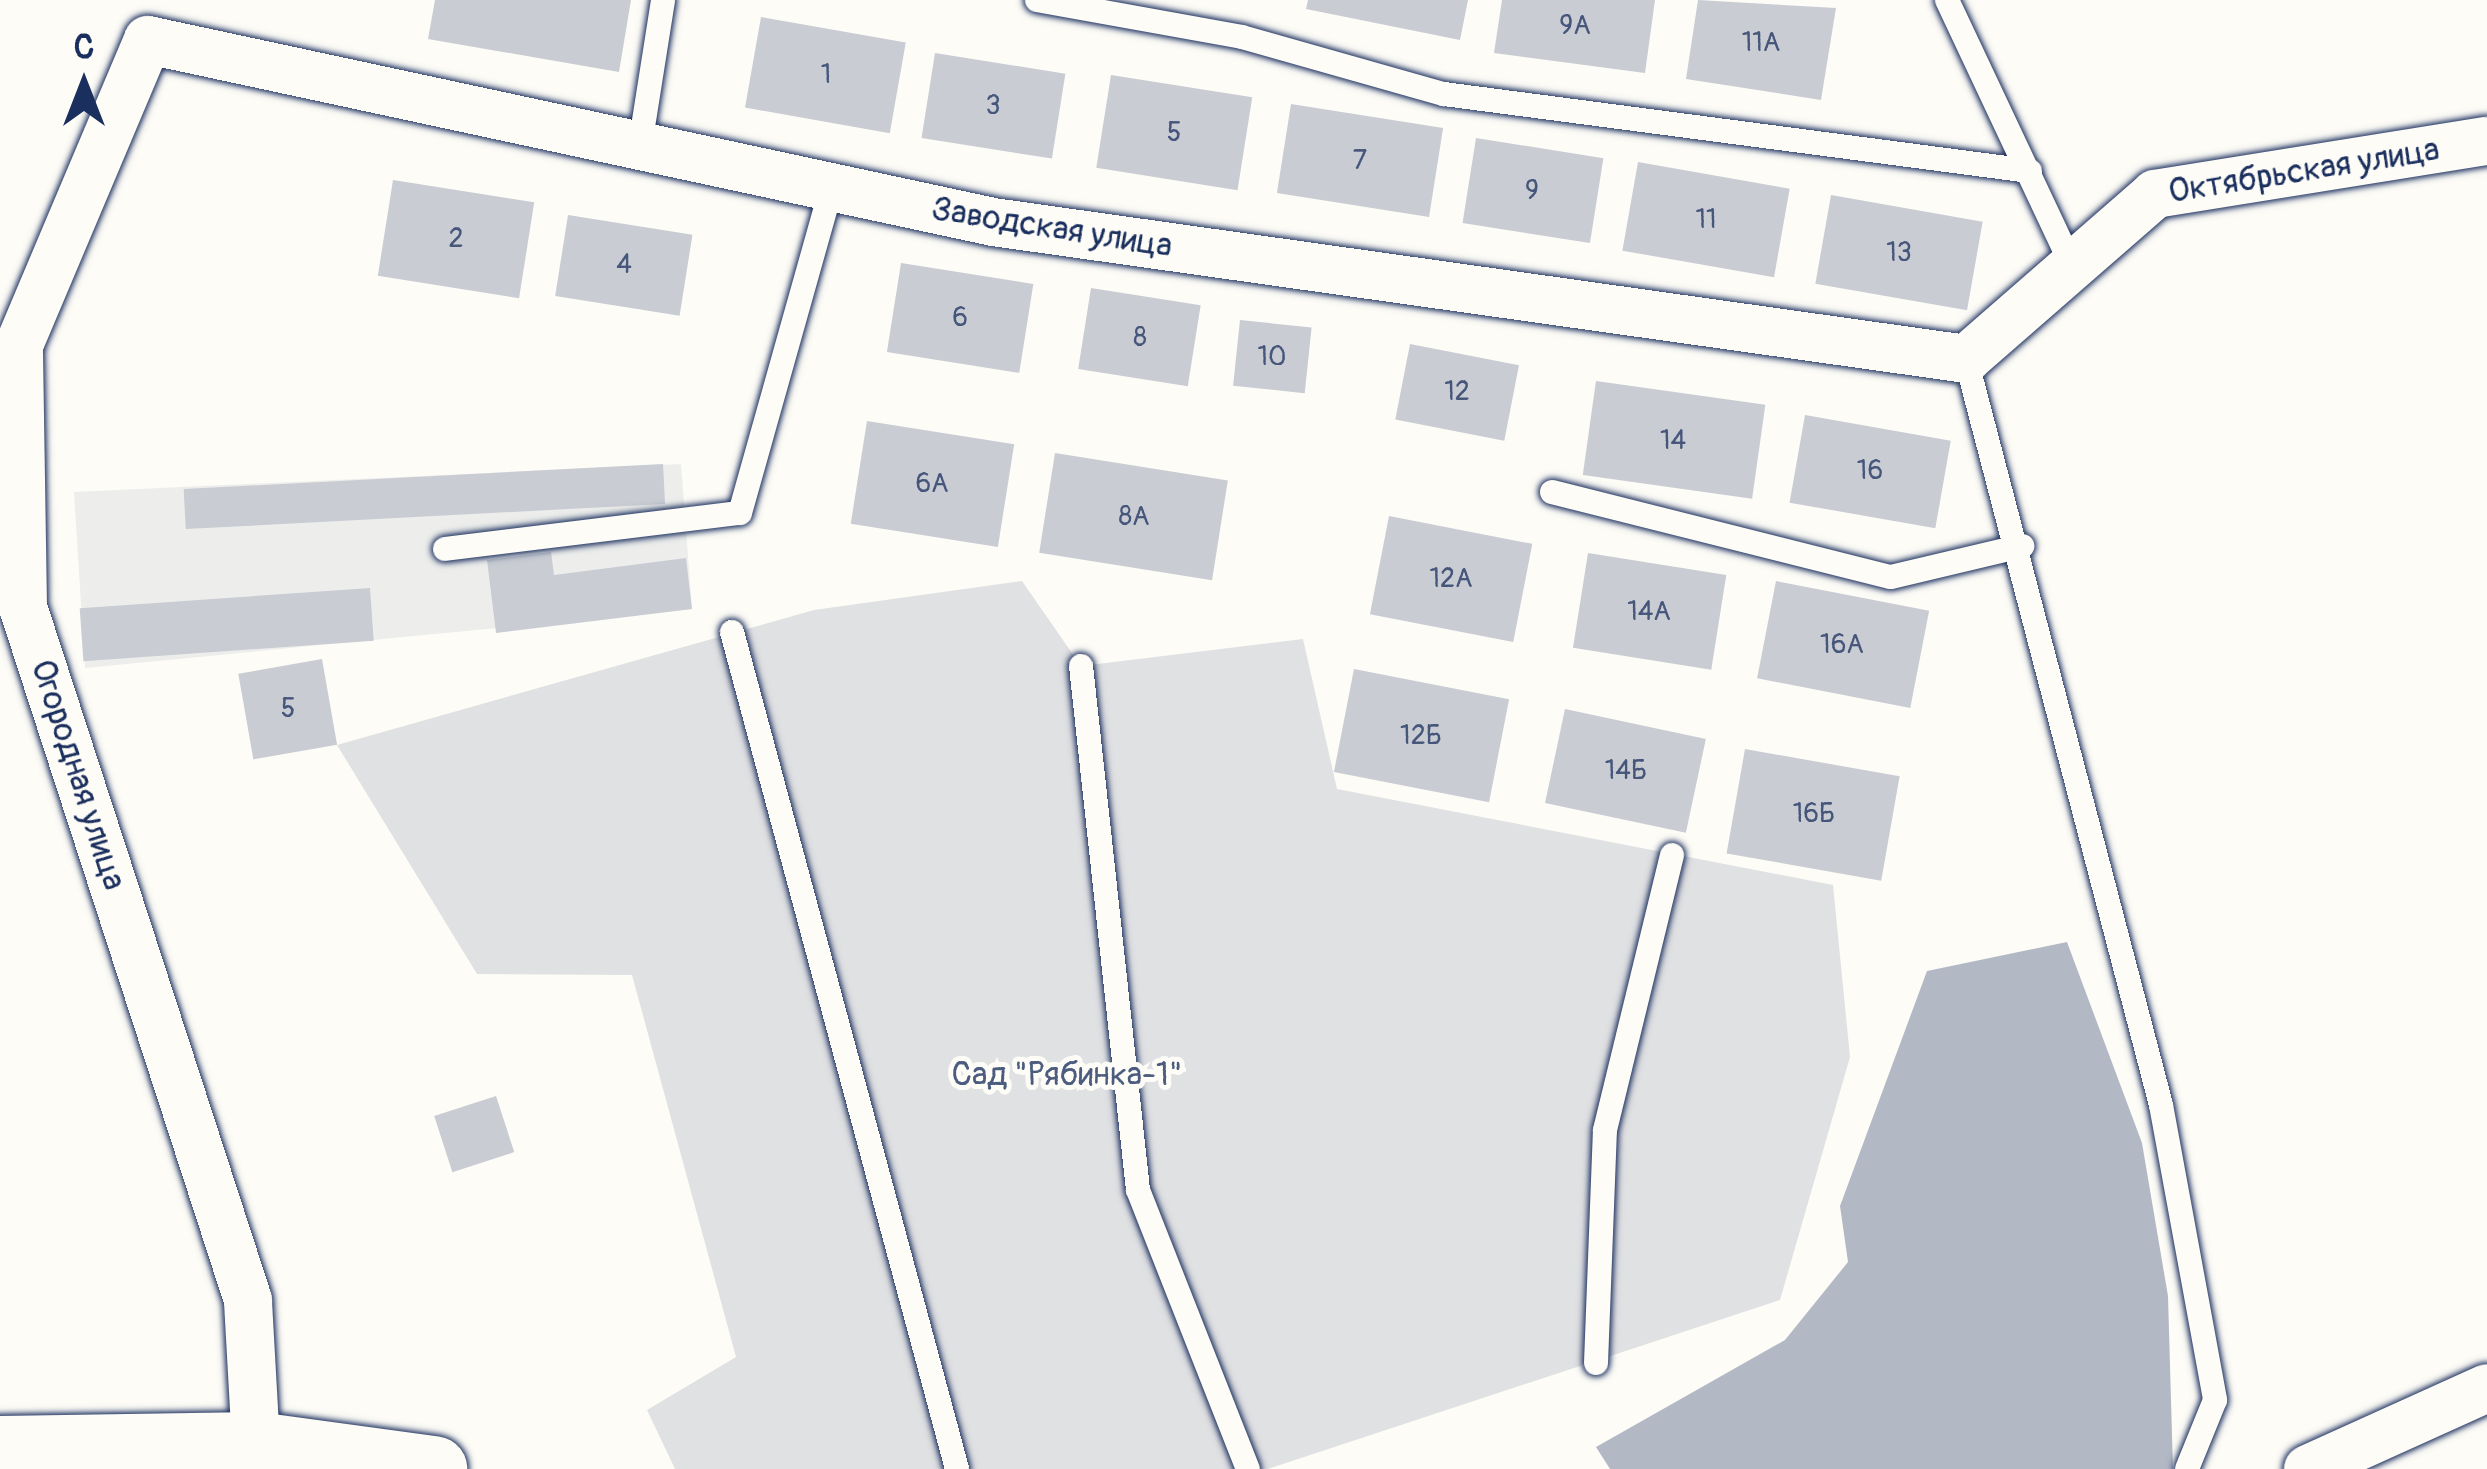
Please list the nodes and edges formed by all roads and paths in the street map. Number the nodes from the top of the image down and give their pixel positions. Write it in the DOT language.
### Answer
graph roads {
  1 [pos="663,0"];
  2 [pos="1037,0"];
  3 [pos="1947,0"];
  4 [pos="148,40"];
  5 [pos="2487,141"];
  6 [pos="639,152"];
  7 [pos="2030,170"];
  8 [pos="831,190"];
  9 [pos="2072,266"];
  10 [pos="1966,359"];
  11 [pos="1552,492"];
  12 [pos="2022,546"];
  13 [pos="445,548"];
  14 [pos="732,632"];
  15 [pos="1081,666"];
  16 [pos="1672,855"];
  17 [pos="1596,1364"];
  18 [pos="2487,1388"];
  19 [pos="256,1445"];
  20 [pos="0,1449"];
  21 [pos="434,1469"];
  22 [pos="956,1469"];
  23 [pos="1248,1469"];
  24 [pos="2187,1469"];
  25 [pos="2308,1469"];
  1 -- 6 [label="lane"];
  2 -- 7 [label="lane"];
  3 -- 7 [label="lane"];
  4 -- 6 [label="street, Заводская улица"];
  4 -- 19 [label="street, Огородная улица"];
  5 -- 9 [label="street, Октябрьская улица"];
  6 -- 8 [label="street, Заводская улица"];
  7 -- 9 [label="lane"];
  8 -- 10 [label="street, Заводская улица"];
  8 -- 13 [label="lane"];
  9 -- 10 [label="street, Октябрьская улица"];
  10 -- 12 [label="lane"];
  11 -- 12 [label="lane"];
  12 -- 24 [label="lane"];
  14 -- 22 [label="lane"];
  15 -- 23 [label="lane"];
  16 -- 17 [label="lane"];
  18 -- 25 [label="street"];
  19 -- 20 [label="street"];
  19 -- 21 [label="street"];
}
